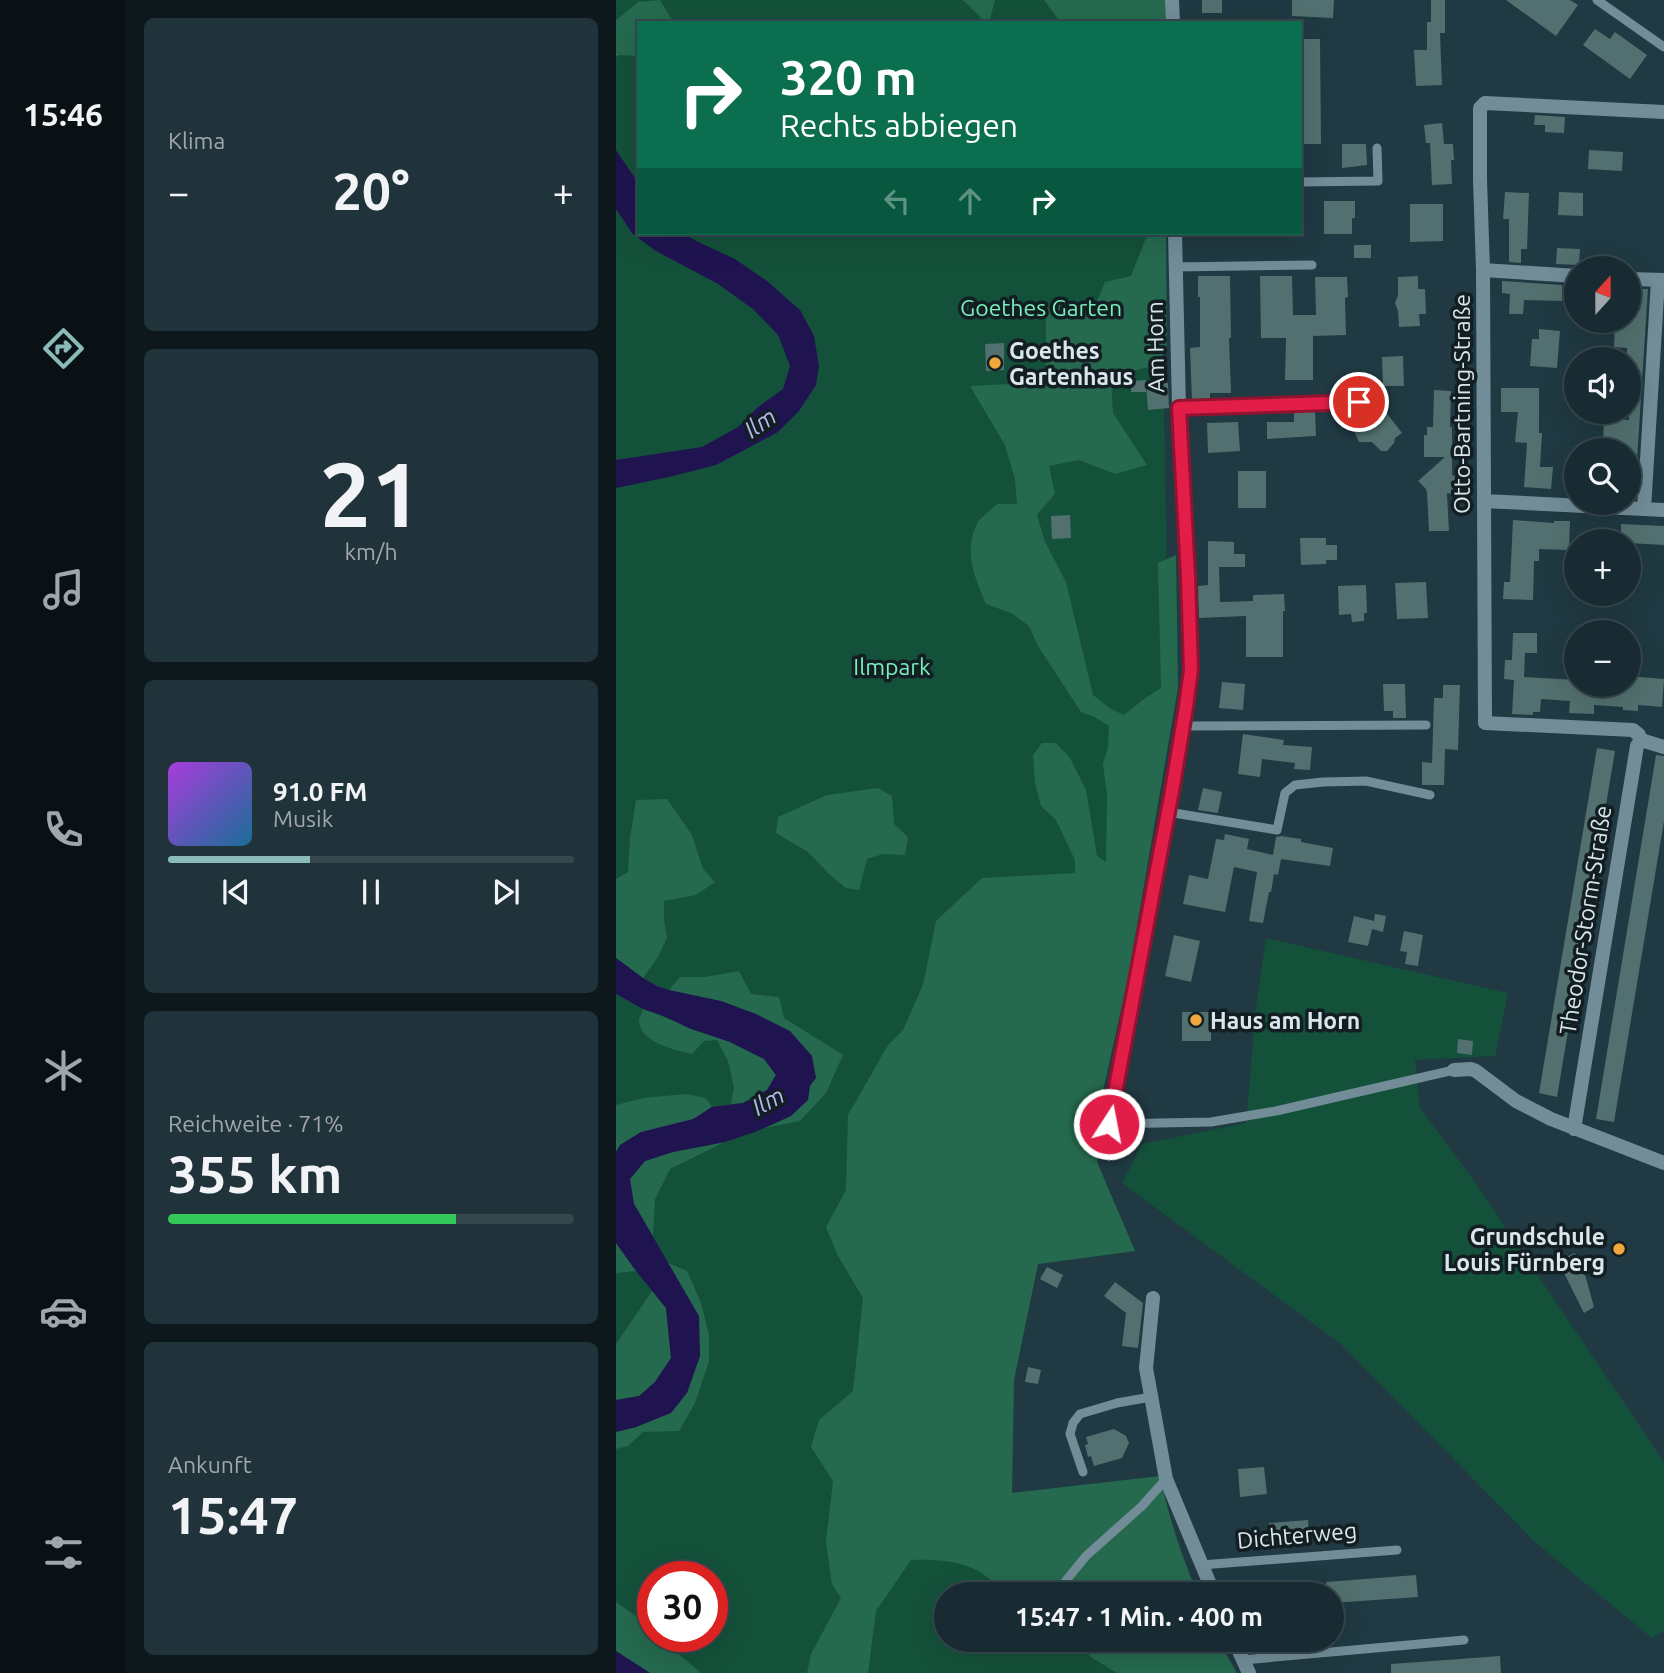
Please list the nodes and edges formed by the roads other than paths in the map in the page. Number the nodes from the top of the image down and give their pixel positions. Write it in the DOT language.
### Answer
graph roads {
  1 [pos="1172,0"];
  2 [pos="1597,0"];
  3 [pos="1173,21"];
  4 [pos="1664,47"];
  5 [pos="1664,113"];
  6 [pos="1377,148"];
  7 [pos="1302,182"];
  8 [pos="1175,235"];
  9 [pos="1311,265"];
  10 [pos="1175,267"];
  11 [pos="1483,271"];
  12 [pos="1564,275"];
  13 [pos="1642,279"];
  14 [pos="1661,280"];
  15 [pos="1359,402"];
  16 [pos="1179,408"];
  17 [pos="1484,501"];
  18 [pos="1644,509"];
  19 [pos="1664,510"];
  20 [pos="1426,725"];
  21 [pos="1183,726"];
  22 [pos="1642,740"];
  23 [pos="1663,747"];
  24 [pos="1430,795"];
  25 [pos="1168,812"];
  26 [pos="1454,1070"];
  27 [pos="1109,1124"];
  28 [pos="1574,1129"];
  29 [pos="1664,1163"];
  30 [pos="1153,1298"];
  31 [pos="1151,1397"];
  32 [pos="1083,1472"];
  33 [pos="1166,1479"];
  34 [pos="1397,1550"];
  35 [pos="1201,1565"];
  36 [pos="1065,1582"];
  37 [pos="1209,1582"];
  38 [pos="1464,1640"];
  39 [pos="1246,1667"];
  1 -- 3 [label="street"];
  2 -- 4 [label="lane"];
  5 -- 11 [label="street, Otto-Bartning-Straße"];
  6 -- 7 [label="lane"];
  8 -- 10 [label="street, Am Horn"];
  9 -- 10 [label="lane"];
  10 -- 16 [label="street, Am Horn"];
  11 -- 12 [label="street"];
  11 -- 17 [label="street, Otto-Bartning-Straße"];
  13 -- 14 [label="street"];
  14 -- 18 [label="street"];
  15 -- 16 [label="lane"];
  16 -- 21 [label="street, Am Horn"];
  17 -- 18 [label="street"];
  17 -- 22 [label="street, Otto-Bartning-Straße"];
  18 -- 19 [label="street"];
  20 -- 21 [label="lane"];
  21 -- 25 [label="street, Am Horn"];
  22 -- 23 [label="street"];
  22 -- 28 [label="street, Theodor-Storm-Straße"];
  24 -- 25 [label="lane"];
  25 -- 27 [label="street, Am Horn"];
  26 -- 27 [label="lane"];
  26 -- 28 [label="street"];
  28 -- 29 [label="street"];
  30 -- 31 [label="street"];
  31 -- 32 [label="lane"];
  31 -- 33 [label="street"];
  33 -- 35 [label="street"];
  33 -- 36 [label="lane"];
  34 -- 35 [label="lane, Dichterweg"];
  35 -- 37 [label="street"];
  38 -- 39 [label="lane"];
}
